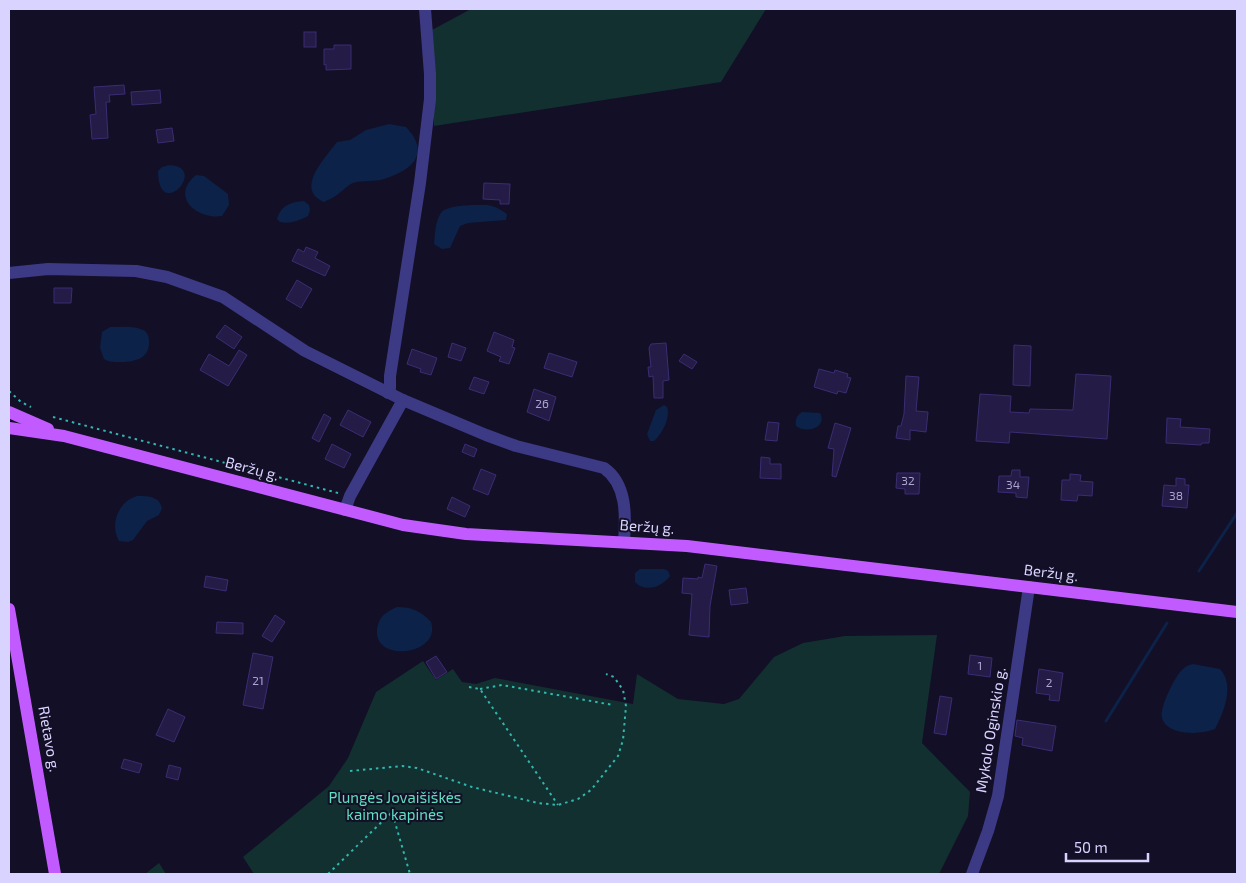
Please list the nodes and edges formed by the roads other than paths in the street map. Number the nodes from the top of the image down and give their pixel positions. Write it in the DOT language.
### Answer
graph roads {
  1 [pos="425,9"];
  2 [pos="9,273"];
  3 [pos="388,393"];
  4 [pos="403,400"];
  5 [pos="9,412"];
  6 [pos="9,428"];
  7 [pos="64,436"];
  8 [pos="345,510"];
  9 [pos="624,542"];
  10 [pos="1029,587"];
  11 [pos="9,609"];
  12 [pos="1237,612"];
  13 [pos="54,874"];
  14 [pos="972,874"];
  1 -- 3 [label="street"];
  2 -- 3 [label="street"];
  3 -- 4 [label="street"];
  4 -- 8 [label="street"];
  4 -- 9 [label="street"];
  5 -- 7 [label="main road"];
  6 -- 7 [label="main road"];
  7 -- 8 [label="main road, Beržų g."];
  8 -- 9 [label="main road, Beržų g."];
  9 -- 10 [label="main road, Beržų g."];
  10 -- 12 [label="main road, Beržų g."];
  10 -- 14 [label="street, Mykolo Oginskio g."];
  11 -- 13 [label="main road, Rietavo g."];
}
